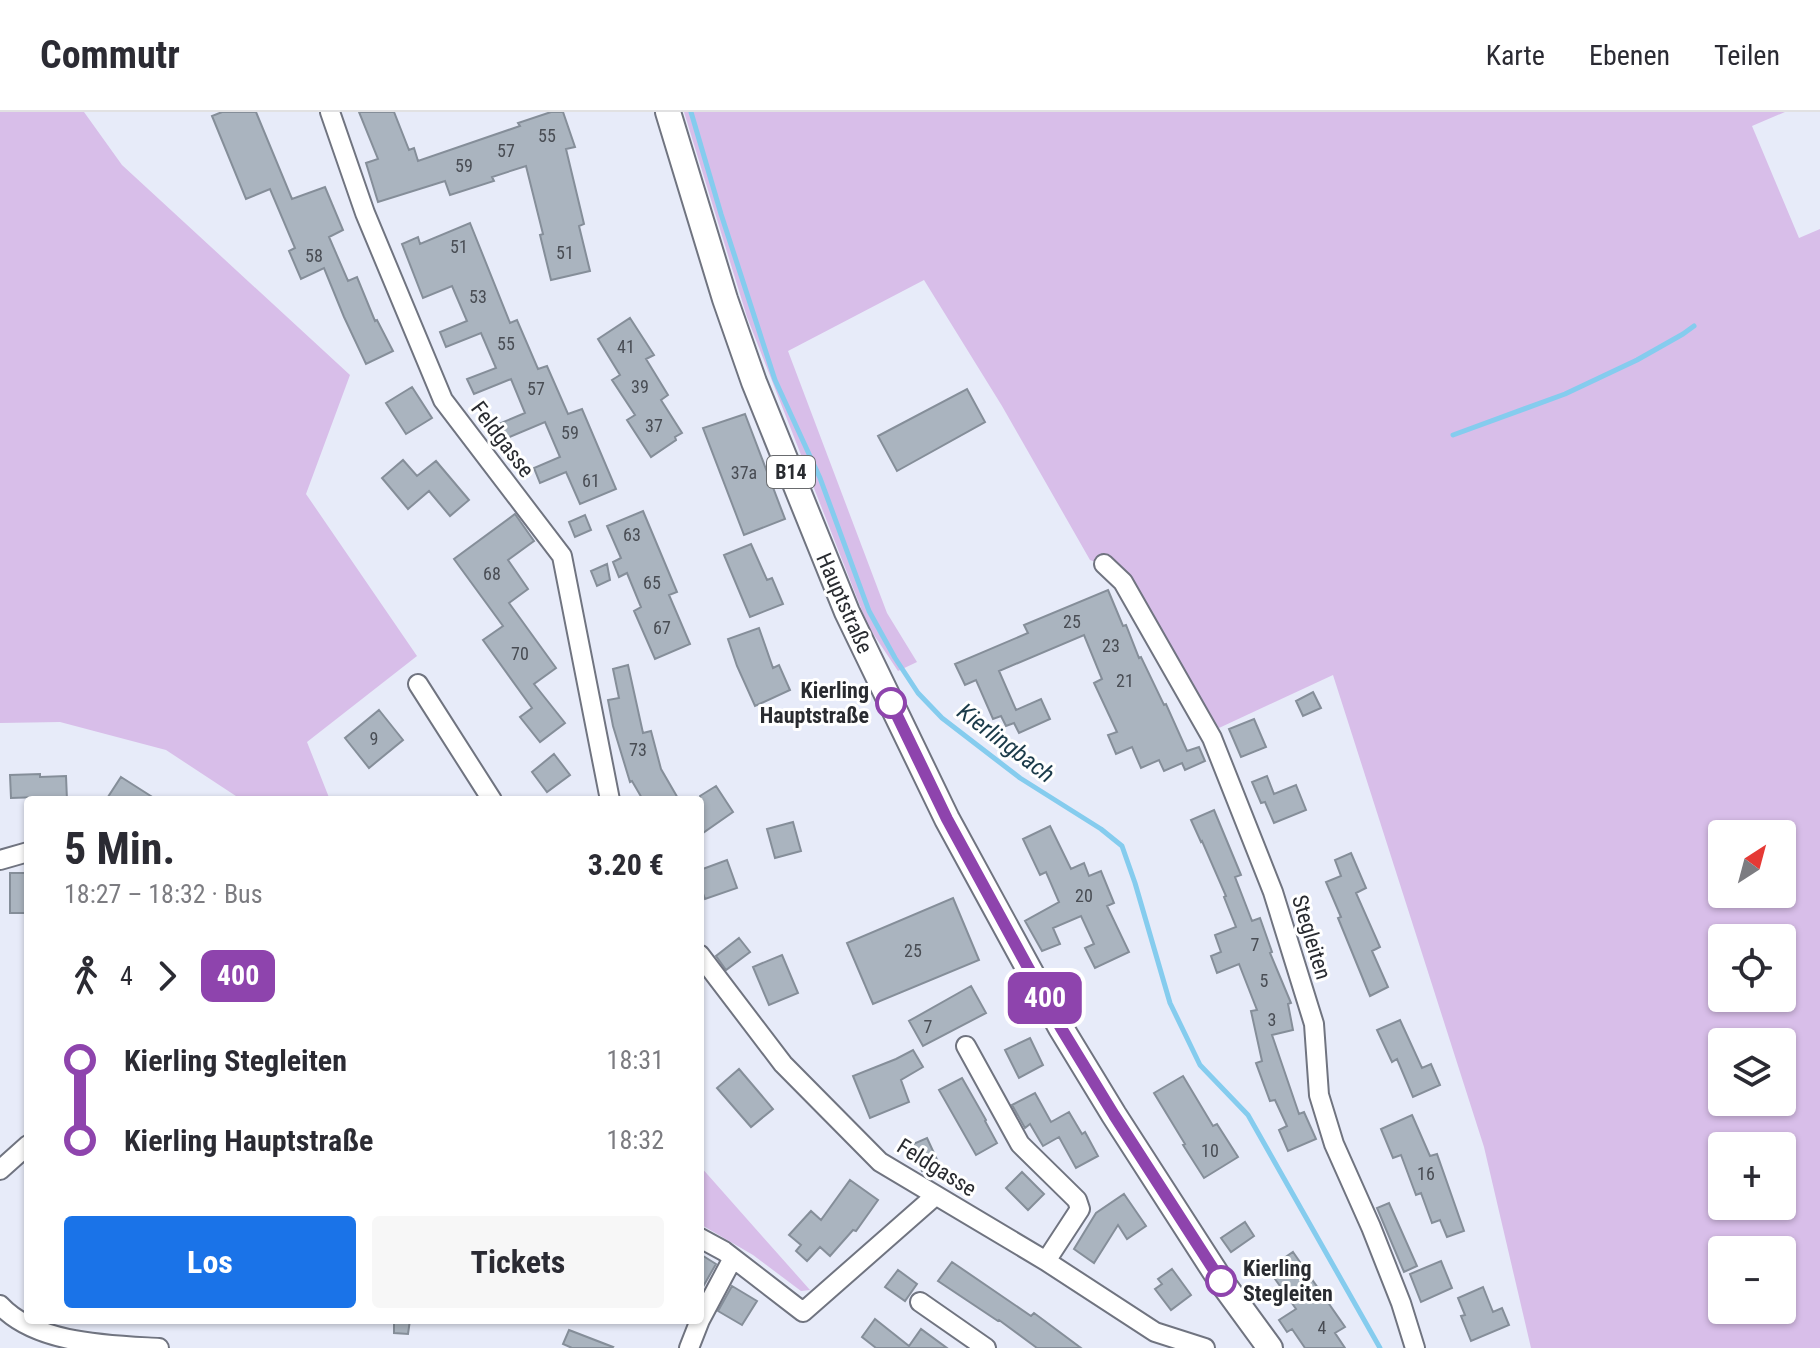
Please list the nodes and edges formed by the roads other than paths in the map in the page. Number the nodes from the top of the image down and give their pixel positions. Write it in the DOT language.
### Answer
graph roads {
  1 [pos="330,112"];
  2 [pos="668,112"];
  3 [pos="1104,564"];
  4 [pos="418,684"];
  5 [pos="489,796"];
  6 [pos="609,796"];
  7 [pos="24,853"];
  8 [pos="0,860"];
  9 [pos="704,960"];
  10 [pos="966,1046"];
  11 [pos="24,1149"];
  12 [pos="0,1170"];
  13 [pos="935,1196"];
  14 [pos="704,1240"];
  15 [pos="733,1258"];
  16 [pos="1046,1261"];
  17 [pos="920,1302"];
  18 [pos="704,1310"];
  19 [pos="4,1314"];
  20 [pos="24,1323"];
  21 [pos="27,1324"];
  22 [pos="698,1324"];
  23 [pos="159,1348"];
  24 [pos="689,1348"];
  25 [pos="986,1348"];
  26 [pos="1205,1348"];
  27 [pos="1270,1348"];
  28 [pos="1415,1348"];
  1 -- 6 [label="street, Feldgasse"];
  2 -- 27 [label="main road, Hauptstraße / B14"];
  3 -- 28 [label="street, Stegleiten"];
  4 -- 5 [label="street"];
  7 -- 8 [label="street"];
  9 -- 13 [label="street, Feldgasse"];
  10 -- 16 [label="street"];
  11 -- 12 [label="street"];
  13 -- 15 [label="street"];
  13 -- 16 [label="street, Feldgasse"];
  14 -- 15 [label="street"];
  15 -- 18 [label="street"];
  16 -- 26 [label="street, Feldgasse"];
  17 -- 25 [label="street"];
  19 -- 20 [label="street"];
  21 -- 23 [label="street"];
  22 -- 24 [label="street"];
}
